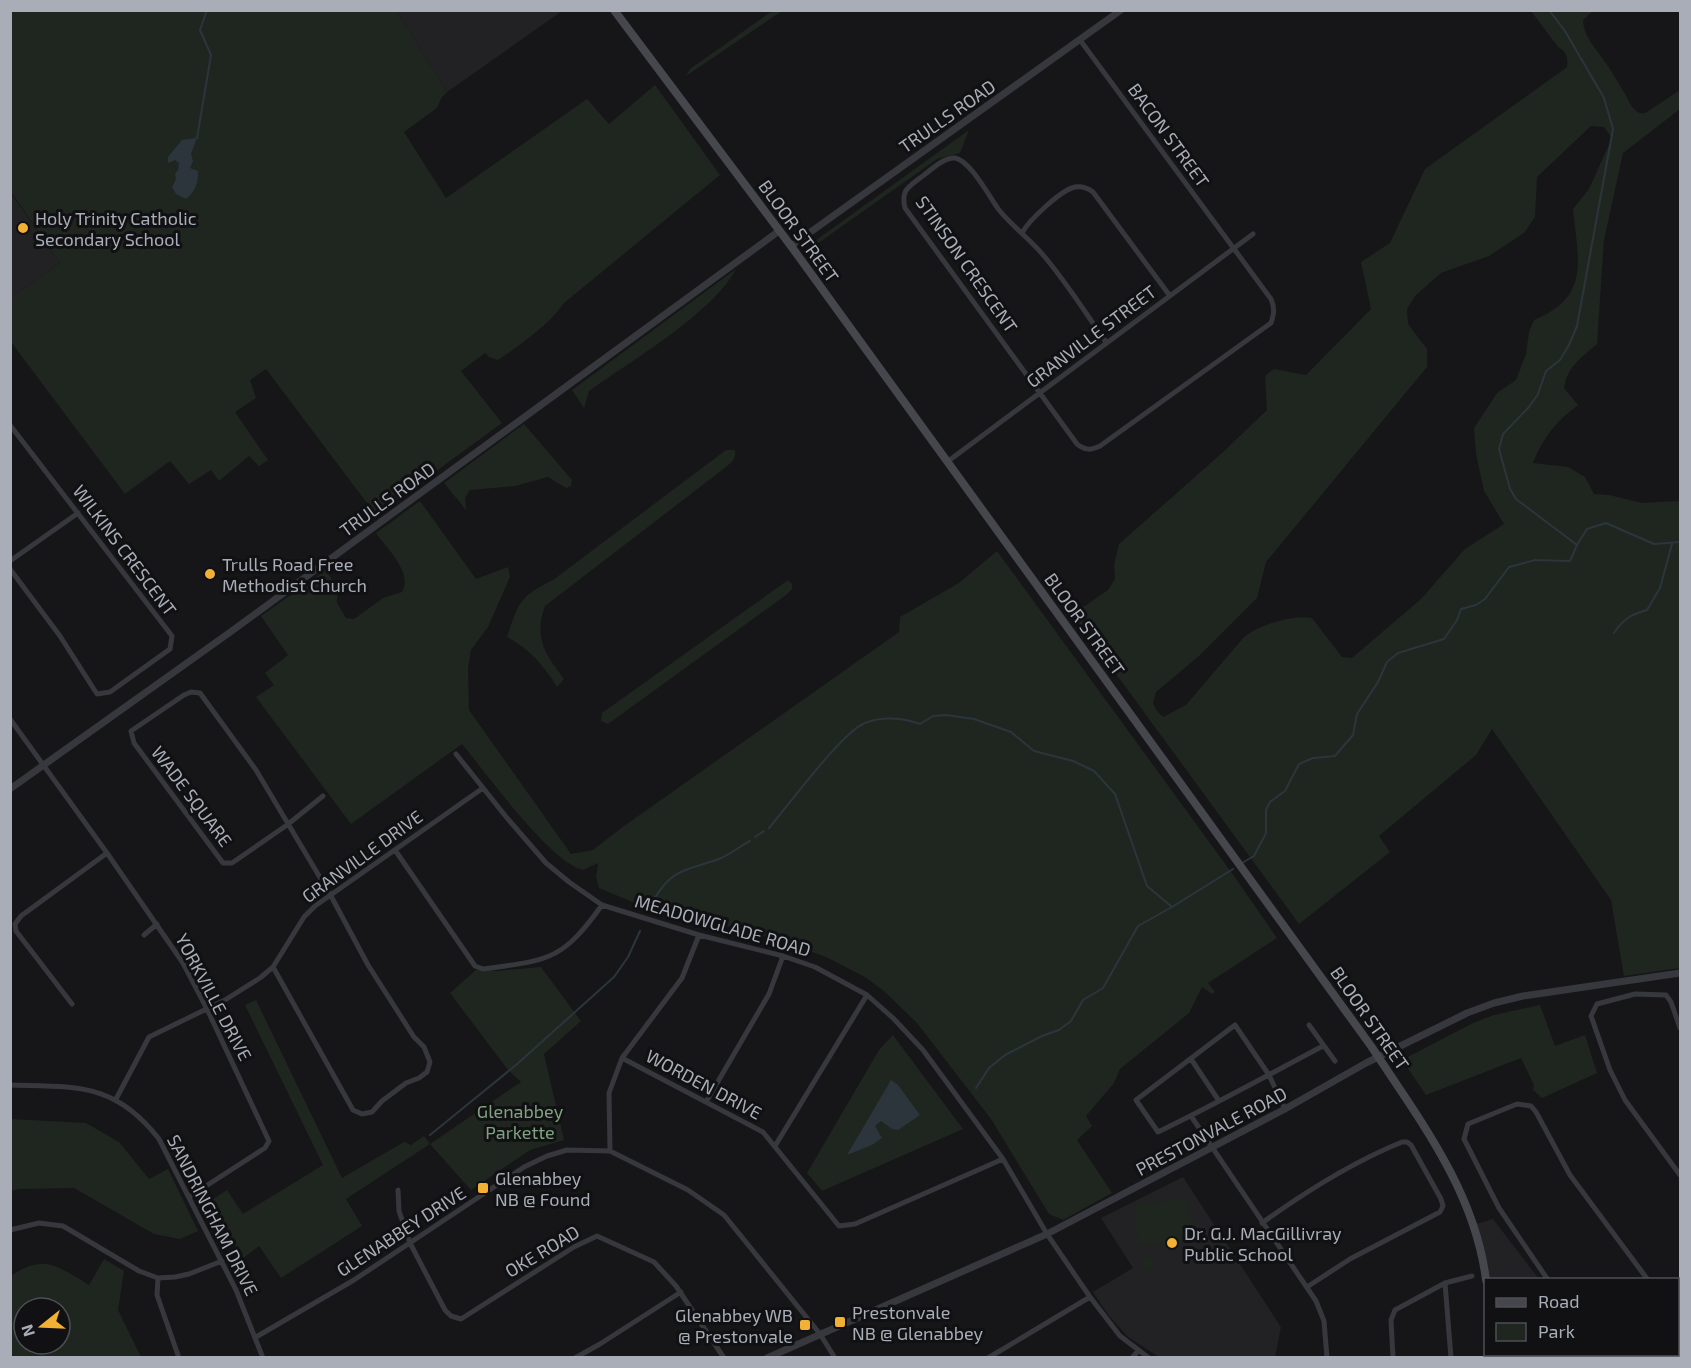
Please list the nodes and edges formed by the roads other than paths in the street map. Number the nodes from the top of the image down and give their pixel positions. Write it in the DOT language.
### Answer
graph roads {
  1 [pos="614,10"];
  2 [pos="1121,10"];
  3 [pos="1080,40"];
  4 [pos="779,231"];
  5 [pos="1022,233"];
  6 [pos="1253,234"];
  7 [pos="791,246"];
  8 [pos="1233,248"];
  9 [pos="1170,296"];
  10 [pos="1106,342"];
  11 [pos="1039,392"];
  12 [pos="10,425"];
  13 [pos="947,462"];
  14 [pos="78,513"];
  15 [pos="10,561"];
  16 [pos="10,569"];
  17 [pos="10,719"];
  18 [pos="456,754"];
  19 [pos="44,764"];
  20 [pos="483,788"];
  21 [pos="10,789"];
  22 [pos="323,796"];
  23 [pos="287,825"];
  24 [pos="395,850"];
  25 [pos="107,853"];
  26 [pos="331,896"];
  27 [pos="602,905"];
  28 [pos="157,924"];
  29 [pos="144,935"];
  30 [pos="699,935"];
  31 [pos="783,956"];
  32 [pos="273,967"];
  33 [pos="1680,973"];
  34 [pos="867,995"];
  35 [pos="72,1004"];
  36 [pos="207,1009"];
  37 [pos="1309,1025"];
  38 [pos="1680,1028"];
  39 [pos="1323,1046"];
  40 [pos="622,1058"];
  41 [pos="1378,1058"];
  42 [pos="1191,1059"];
  43 [pos="1335,1061"];
  44 [pos="1269,1075"];
  45 [pos="10,1085"];
  46 [pos="116,1099"];
  47 [pos="1219,1101"];
  48 [pos="706,1102"];
  49 [pos="1285,1109"];
  50 [pos="1191,1116"];
  51 [pos="775,1146"];
  52 [pos="1212,1148"];
  53 [pos="610,1151"];
  54 [pos="1003,1159"];
  55 [pos="1680,1175"];
  56 [pos="398,1190"];
  57 [pos="189,1197"];
  58 [pos="1262,1223"];
  59 [pos="10,1230"];
  60 [pos="1047,1234"];
  61 [pos="410,1243"];
  62 [pos="222,1261"];
  63 [pos="1472,1276"];
  64 [pos="158,1278"];
  65 [pos="1486,1278"];
  66 [pos="1547,1278"];
  67 [pos="1647,1278"];
  68 [pos="1445,1283"];
  69 [pos="1307,1287"];
  70 [pos="681,1292"];
  71 [pos="1090,1298"];
  72 [pos="820,1334"];
  73 [pos="256,1337"];
  74 [pos="1138,1351"];
  75 [pos="179,1358"];
  76 [pos="262,1358"];
  77 [pos="575,1358"];
  78 [pos="724,1358"];
  79 [pos="767,1358"];
  80 [pos="836,1358"];
  81 [pos="988,1358"];
  82 [pos="1132,1358"];
  83 [pos="1149,1358"];
  84 [pos="1327,1358"];
  85 [pos="1393,1358"];
  86 [pos="1451,1358"];
  1 -- 4 [label="main road, BLOOR STREET"];
  2 -- 3 [label="street, TRULLS ROAD"];
  3 -- 7 [label="street, TRULLS ROAD"];
  3 -- 8 [label="street, BACON STREET"];
  4 -- 7 [label="main road, BLOOR STREET"];
  4 -- 19 [label="street, TRULLS ROAD"];
  5 -- 9 [label="street"];
  5 -- 10 [label="street, STINSON CRESCENT"];
  5 -- 11 [label="street, STINSON CRESCENT"];
  6 -- 8 [label="street, GRANVILLE STREET"];
  7 -- 13 [label="main road, BLOOR STREET"];
  8 -- 9 [label="street, GRANVILLE STREET"];
  8 -- 11 [label="street, BACON STREET"];
  9 -- 10 [label="street, GRANVILLE STREET"];
  10 -- 11 [label="street, GRANVILLE STREET"];
  11 -- 13 [label="street, GRANVILLE STREET"];
  12 -- 14 [label="street, WILKINS CRESCENT"];
  13 -- 41 [label="main road, BLOOR STREET"];
  14 -- 15 [label="street"];
  14 -- 16 [label="street, WILKINS CRESCENT"];
  17 -- 19 [label="street, YORKVILLE DRIVE"];
  18 -- 20 [label="street, MEADOWGLADE ROAD"];
  19 -- 21 [label="street, TRULLS ROAD"];
  19 -- 25 [label="street, YORKVILLE DRIVE"];
  20 -- 24 [label="street, GRANVILLE DRIVE"];
  20 -- 27 [label="street, MEADOWGLADE ROAD"];
  22 -- 23 [label="street"];
  23 -- 23 [label="street, WADE SQUARE"];
  23 -- 26 [label="street, WADE SQUARE"];
  24 -- 26 [label="street, GRANVILLE DRIVE"];
  24 -- 27 [label="street"];
  25 -- 28 [label="street, YORKVILLE DRIVE"];
  25 -- 35 [label="street"];
  26 -- 32 [label="street, GRANVILLE DRIVE"];
  26 -- 32 [label="street, WADE SQUARE"];
  27 -- 30 [label="street, MEADOWGLADE ROAD"];
  28 -- 29 [label="street"];
  28 -- 36 [label="street, YORKVILLE DRIVE"];
  30 -- 31 [label="street, MEADOWGLADE ROAD"];
  30 -- 40 [label="street"];
  31 -- 34 [label="street, MEADOWGLADE ROAD"];
  31 -- 48 [label="street"];
  32 -- 36 [label="street, GRANVILLE DRIVE"];
  33 -- 41 [label="street, PRESTONVALE ROAD"];
  34 -- 51 [label="street"];
  34 -- 54 [label="street, MEADOWGLADE ROAD"];
  36 -- 46 [label="street, GRANVILLE DRIVE"];
  36 -- 57 [label="street, YORKVILLE DRIVE"];
  37 -- 39 [label="street"];
  38 -- 55 [label="street"];
  39 -- 43 [label="street"];
  39 -- 44 [label="street"];
  40 -- 48 [label="street, WORDEN DRIVE"];
  40 -- 53 [label="street"];
  41 -- 49 [label="street, PRESTONVALE ROAD"];
  41 -- 65 [label="main road, BLOOR STREET"];
  42 -- 44 [label="street"];
  42 -- 47 [label="street"];
  42 -- 50 [label="street"];
  44 -- 47 [label="street"];
  44 -- 49 [label="street"];
  45 -- 46 [label="street, SANDRINGHAM DRIVE"];
  46 -- 57 [label="street, SANDRINGHAM DRIVE"];
  47 -- 50 [label="street"];
  48 -- 51 [label="street, WORDEN DRIVE"];
  49 -- 52 [label="street, PRESTONVALE ROAD"];
  50 -- 52 [label="street"];
  51 -- 54 [label="street, WORDEN DRIVE"];
  52 -- 58 [label="street"];
  52 -- 60 [label="street, PRESTONVALE ROAD"];
  53 -- 61 [label="street, GLENABBEY DRIVE"];
  53 -- 72 [label="street, GLENABBEY DRIVE"];
  54 -- 60 [label="street, MEADOWGLADE ROAD"];
  56 -- 61 [label="street"];
  57 -- 62 [label="street, SANDRINGHAM DRIVE"];
  58 -- 69 [label="street"];
  58 -- 69 [label="street"];
  59 -- 64 [label="street"];
  60 -- 71 [label="street, MEADOWGLADE ROAD"];
  60 -- 72 [label="street, PRESTONVALE ROAD"];
  61 -- 70 [label="street, OKE ROAD"];
  61 -- 73 [label="street, GLENABBEY DRIVE"];
  62 -- 64 [label="street"];
  62 -- 73 [label="street, SANDRINGHAM DRIVE"];
  63 -- 68 [label="street"];
  64 -- 75 [label="street"];
  66 -- 67 [label="street"];
  68 -- 85 [label="street"];
  68 -- 86 [label="street"];
  69 -- 84 [label="street"];
  70 -- 77 [label="street"];
  70 -- 78 [label="street, OKE ROAD"];
  71 -- 74 [label="street, MEADOWGLADE ROAD"];
  71 -- 81 [label="street"];
  72 -- 79 [label="street, PRESTONVALE ROAD"];
  72 -- 80 [label="street, GLENABBEY DRIVE"];
  73 -- 76 [label="street, SANDRINGHAM DRIVE"];
  74 -- 82 [label="street"];
  74 -- 83 [label="street, MEADOWGLADE ROAD"];
}
